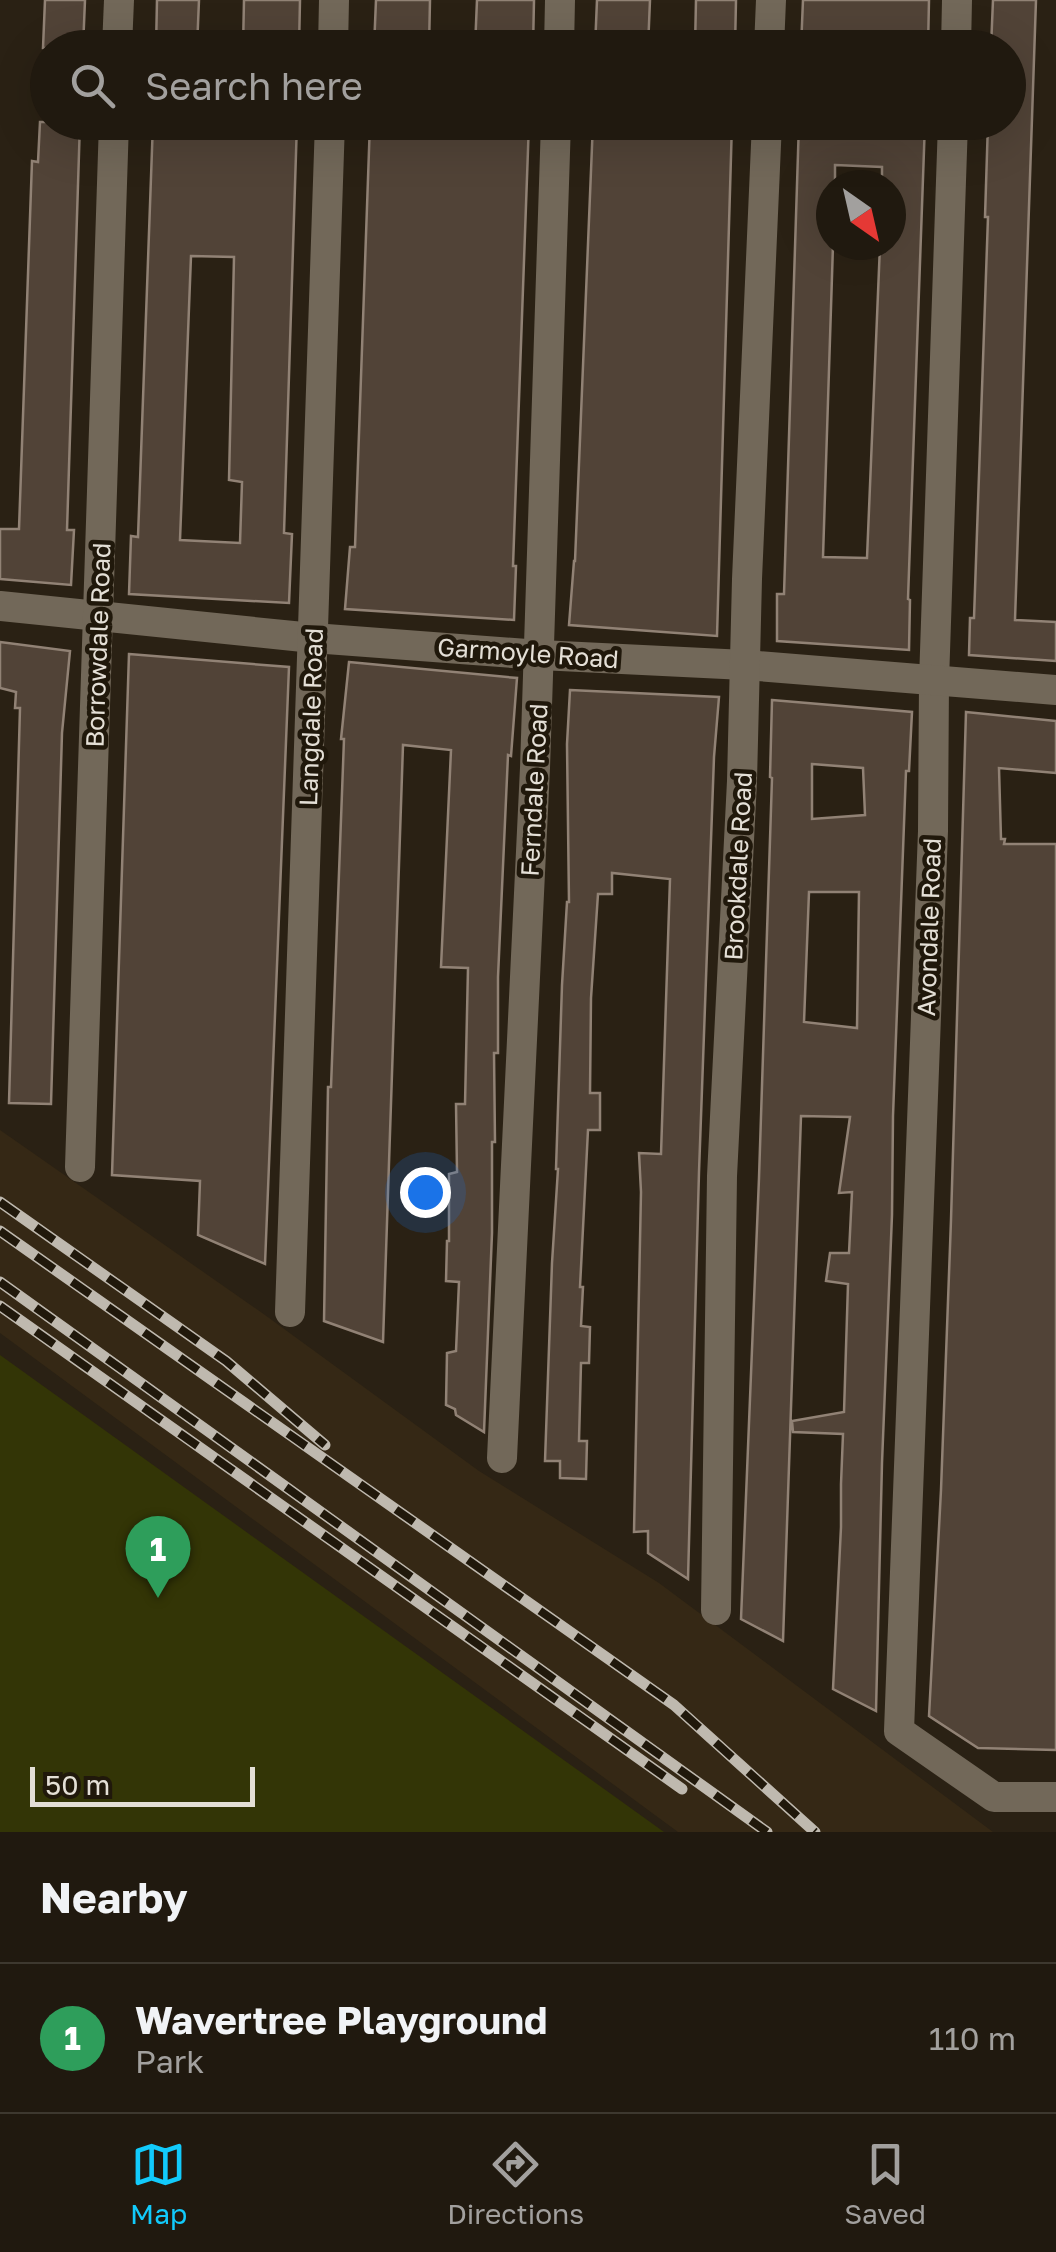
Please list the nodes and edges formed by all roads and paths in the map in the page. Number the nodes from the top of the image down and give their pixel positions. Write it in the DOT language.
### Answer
graph roads {
  1 [pos="119,0"];
  2 [pos="334,0"];
  3 [pos="560,0"];
  4 [pos="771,0"];
  5 [pos="957,0"];
  6 [pos="118,30"];
  7 [pos="333,30"];
  8 [pos="559,30"];
  9 [pos="770,30"];
  10 [pos="956,30"];
  11 [pos="113,140"];
  12 [pos="329,140"];
  13 [pos="555,140"];
  14 [pos="766,140"];
  15 [pos="952,140"];
  16 [pos="0,606"];
  17 [pos="98,615"];
  18 [pos="313,638"];
  19 [pos="540,654"];
  20 [pos="746,665"];
  21 [pos="934,681"];
  22 [pos="1056,690"];
  23 [pos="80,1168"];
  24 [pos="290,1312"];
  25 [pos="502,1458"];
  26 [pos="716,1610"];
  27 [pos="1056,1797"];
  1 -- 6 [label="street"];
  2 -- 7 [label="street"];
  3 -- 8 [label="street"];
  4 -- 9 [label="street"];
  5 -- 10 [label="street"];
  11 -- 17 [label="street, Borrowdale Road"];
  12 -- 18 [label="street, Langdale Road"];
  13 -- 19 [label="street, Ferndale Road"];
  14 -- 20 [label="street, Brookdale Road"];
  15 -- 21 [label="street, Avondale Road"];
  16 -- 17 [label="street, Garmoyle Road"];
  17 -- 18 [label="street, Garmoyle Road"];
  17 -- 23 [label="street, Borrowdale Road"];
  18 -- 19 [label="street, Garmoyle Road"];
  18 -- 24 [label="street, Langdale Road"];
  19 -- 20 [label="street, Garmoyle Road"];
  19 -- 25 [label="street, Ferndale Road"];
  20 -- 21 [label="street, Garmoyle Road"];
  20 -- 26 [label="street, Brookdale Road"];
  21 -- 22 [label="street, Garmoyle Road"];
  21 -- 27 [label="street, Avondale Road"];
}
